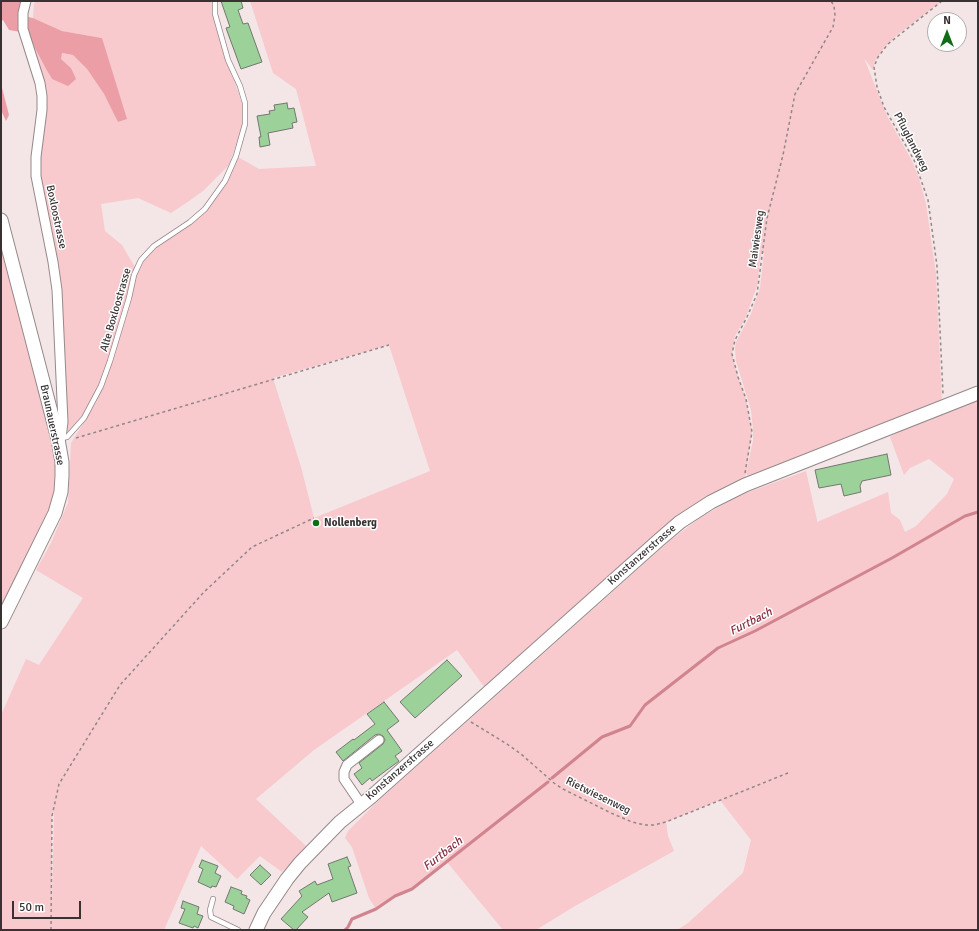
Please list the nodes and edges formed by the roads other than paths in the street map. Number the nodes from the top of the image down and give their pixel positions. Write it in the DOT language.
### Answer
graph roads {
  1 [pos="26,1"];
  2 [pos="215,1"];
  3 [pos="1,220"];
  4 [pos="978,393"];
  5 [pos="59,440"];
  6 [pos="1,622"];
  7 [pos="379,740"];
  8 [pos="361,804"];
  9 [pos="213,899"];
  10 [pos="238,930"];
  11 [pos="256,930"];
  1 -- 5 [label="street, Boxloostrasse"];
  2 -- 5 [label="lane, Alte Boxloostrasse"];
  3 -- 5 [label="main road, Braunauerstrasse"];
  4 -- 8 [label="main road, Konstanzerstrasse"];
  5 -- 6 [label="main road, Braunauerstrasse"];
  7 -- 8 [label="street, Konstanzerstrasse"];
  8 -- 11 [label="main road, Konstanzerstrasse"];
  9 -- 10 [label="lane"];
}
